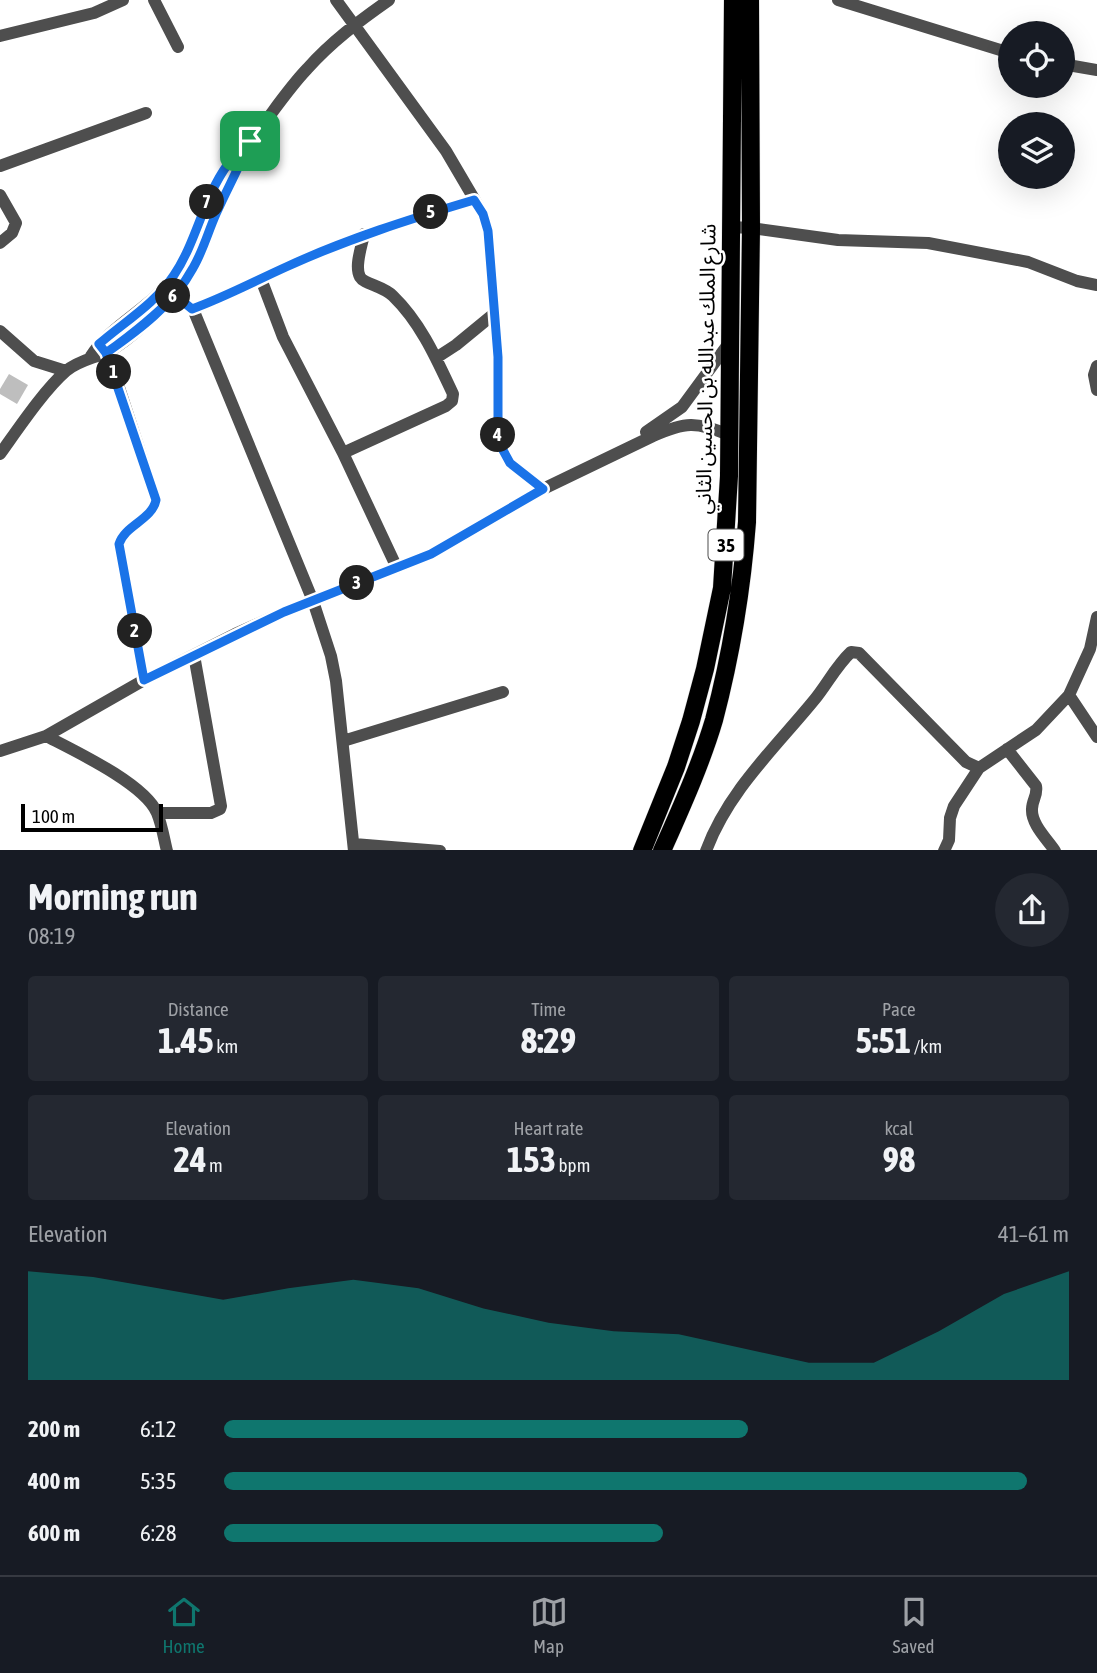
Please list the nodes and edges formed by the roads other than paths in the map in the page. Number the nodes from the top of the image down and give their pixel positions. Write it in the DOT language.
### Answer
graph roads {
  1 [pos="123,0"];
  2 [pos="154,0"];
  3 [pos="335,0"];
  4 [pos="389,0"];
  5 [pos="733,0"];
  6 [pos="750,0"];
  7 [pos="838,0"];
  8 [pos="353,25"];
  9 [pos="0,36"];
  10 [pos="178,47"];
  11 [pos="998,49"];
  12 [pos="1075,66"];
  13 [pos="1097,70"];
  14 [pos="146,113"];
  15 [pos="250,141"];
  16 [pos="0,166"];
  17 [pos="0,195"];
  18 [pos="474,200"];
  19 [pos="731,227"];
  20 [pos="751,228"];
  21 [pos="364,234"];
  22 [pos="0,243"];
  23 [pos="261,279"];
  24 [pos="1097,285"];
  25 [pos="175,295"];
  26 [pos="192,309"];
  27 [pos="495,313"];
  28 [pos="0,331"];
  29 [pos="729,343"];
  30 [pos="102,349"];
  31 [pos="436,358"];
  32 [pos="1097,366"];
  33 [pos="66,371"];
  34 [pos="1097,390"];
  35 [pos="729,435"];
  36 [pos="343,453"];
  37 [pos="0,454"];
  38 [pos="614,454"];
  39 [pos="543,489"];
  40 [pos="397,568"];
  41 [pos="313,601"];
  42 [pos="1097,617"];
  43 [pos="194,655"];
  44 [pos="144,680"];
  45 [pos="503,692"];
  46 [pos="1069,695"];
  47 [pos="46,736"];
  48 [pos="1097,737"];
  49 [pos="343,741"];
  50 [pos="1007,749"];
  51 [pos="0,751"];
  52 [pos="979,768"];
  53 [pos="157,813"];
  54 [pos="354,847"];
  55 [pos="167,850"];
  56 [pos="440,850"];
  57 [pos="642,850"];
  58 [pos="662,850"];
  59 [pos="706,850"];
  60 [pos="944,850"];
  61 [pos="1055,850"];
  1 -- 9 [label="street"];
  2 -- 10 [label="street"];
  3 -- 8 [label="street"];
  4 -- 8 [label="street"];
  5 -- 19 [label="highway, شارع الملك عبدالله بن الحسين الثاني / 35"];
  6 -- 20 [label="highway, شارع الملك عبدالله بن الحسين الثاني / 35"];
  7 -- 11 [label="street"];
  8 -- 15 [label="street"];
  8 -- 18 [label="street"];
  12 -- 13 [label="street"];
  14 -- 16 [label="street"];
  15 -- 25 [label="street"];
  15 -- 30 [label="street"];
  17 -- 22 [label="street"];
  18 -- 21 [label="street"];
  18 -- 27 [label="street"];
  19 -- 20 [label="street"];
  19 -- 29 [label="highway, شارع الملك عبدالله بن الحسين الثاني / 35"];
  20 -- 24 [label="street"];
  20 -- 58 [label="highway, شارع الملك عبدالله بن الحسين الثاني / 35"];
  21 -- 23 [label="street"];
  21 -- 31 [label="street"];
  23 -- 26 [label="street"];
  23 -- 36 [label="street"];
  25 -- 26 [label="street"];
  25 -- 30 [label="street"];
  26 -- 41 [label="street"];
  27 -- 31 [label="street"];
  27 -- 39 [label="street"];
  28 -- 33 [label="street"];
  29 -- 35 [label="highway, شارع الملك عبدالله بن الحسين الثاني / 35"];
  29 -- 38 [label="street"];
  30 -- 33 [label="street"];
  30 -- 44 [label="street"];
  31 -- 36 [label="street"];
  32 -- 34 [label="street"];
  33 -- 37 [label="street"];
  35 -- 38 [label="street"];
  35 -- 57 [label="highway, شارع الملك عبدالله بن الحسين الثاني / 35"];
  36 -- 40 [label="street"];
  38 -- 39 [label="street"];
  39 -- 40 [label="street"];
  40 -- 41 [label="street"];
  41 -- 43 [label="street"];
  41 -- 49 [label="street"];
  42 -- 46 [label="street"];
  43 -- 44 [label="street"];
  43 -- 53 [label="street"];
  44 -- 47 [label="street"];
  45 -- 49 [label="street"];
  46 -- 48 [label="street"];
  46 -- 50 [label="street"];
  47 -- 51 [label="street"];
  47 -- 53 [label="street"];
  49 -- 54 [label="street"];
  50 -- 52 [label="street"];
  50 -- 61 [label="street"];
  52 -- 59 [label="street"];
  52 -- 60 [label="street"];
  53 -- 55 [label="street"];
  54 -- 56 [label="street"];
}
